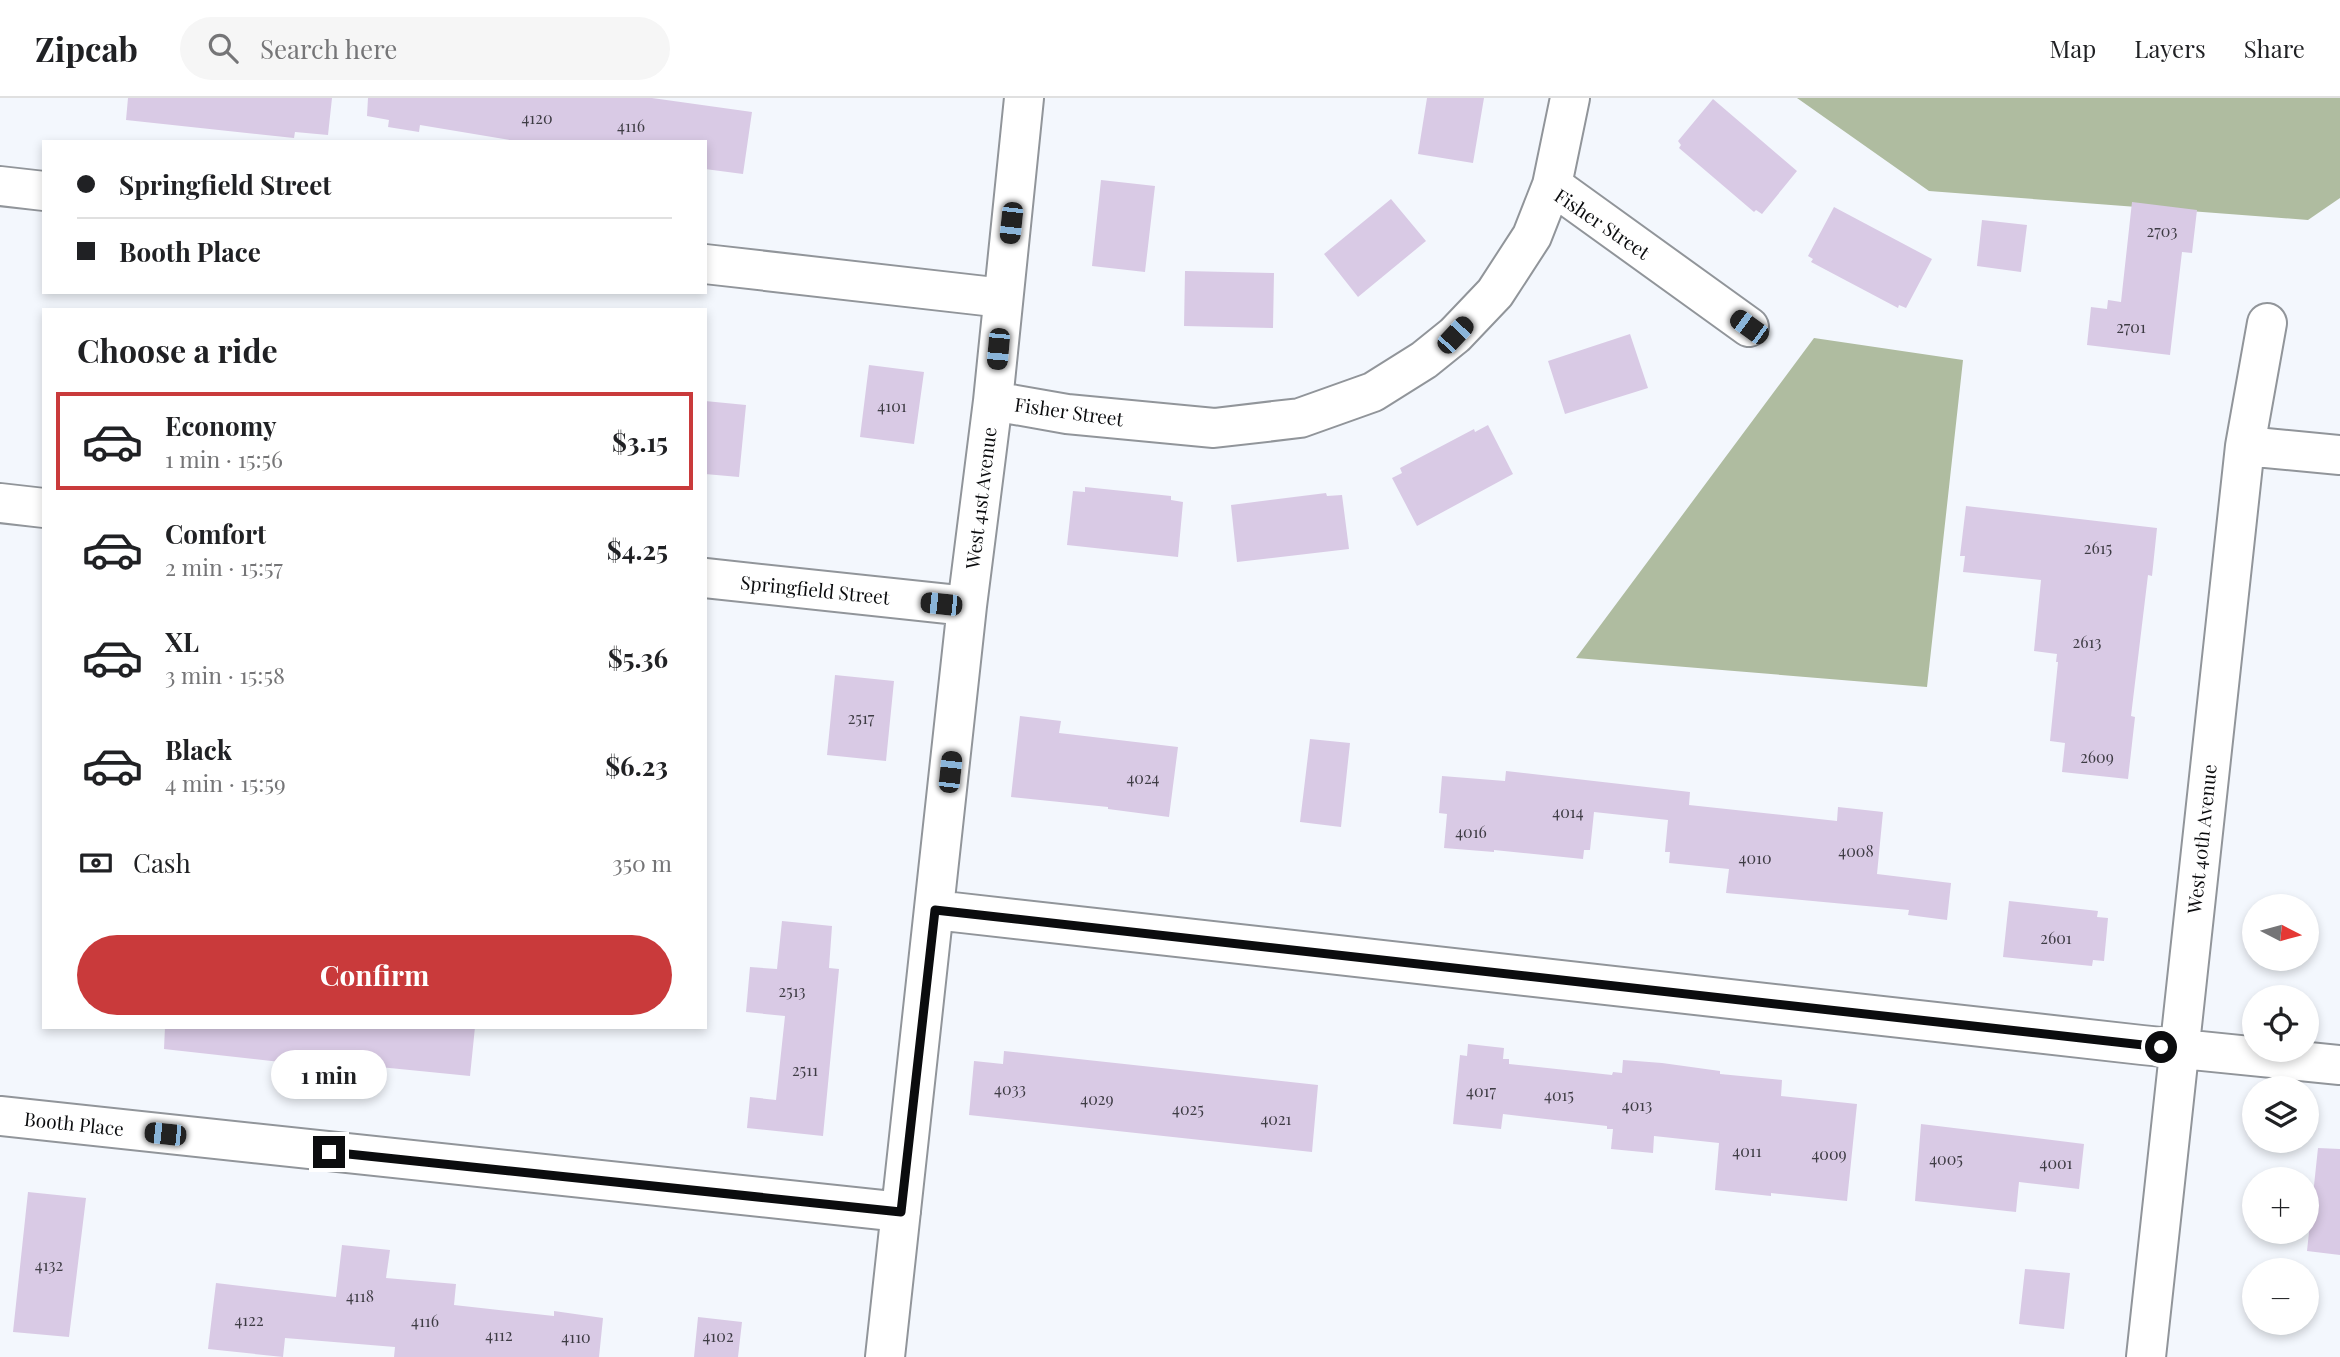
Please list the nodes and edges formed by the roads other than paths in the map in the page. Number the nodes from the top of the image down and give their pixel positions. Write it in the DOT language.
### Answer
graph roads {
  1 [pos="1024,98"];
  2 [pos="1570,98"];
  3 [pos="0,186"];
  4 [pos="1552,186"];
  5 [pos="42,191"];
  6 [pos="707,264"];
  7 [pos="1003,298"];
  8 [pos="2267,323"];
  9 [pos="1749,327"];
  10 [pos="993,401"];
  11 [pos="2245,446"];
  12 [pos="2340,455"];
  13 [pos="0,503"];
  14 [pos="42,508"];
  15 [pos="707,578"];
  16 [pos="967,606"];
  17 [pos="935,910"];
  18 [pos="2180,1049"];
  19 [pos="2340,1065"];
  20 [pos="0,1116"];
  21 [pos="901,1212"];
  22 [pos="885,1357"];
  23 [pos="2146,1357"];
  1 -- 7 [label="street, West 41st Avenue"];
  2 -- 4 [label="street"];
  3 -- 5 [label="street"];
  4 -- 9 [label="street, Fisher Street"];
  4 -- 10 [label="street, Fisher Street"];
  6 -- 7 [label="street"];
  7 -- 10 [label="street, West 41st Avenue"];
  8 -- 11 [label="street, West 40th Avenue"];
  10 -- 16 [label="street, West 41st Avenue"];
  11 -- 12 [label="street"];
  11 -- 18 [label="street, West 40th Avenue"];
  13 -- 14 [label="street"];
  15 -- 16 [label="street, Springfield Street"];
  16 -- 17 [label="street, West 41st Avenue"];
  17 -- 18 [label="street"];
  17 -- 21 [label="street, West 41st Avenue"];
  18 -- 19 [label="street"];
  18 -- 23 [label="street, West 40th Avenue"];
  20 -- 21 [label="street, Booth Place"];
  21 -- 22 [label="street, West 41st Avenue"];
}
